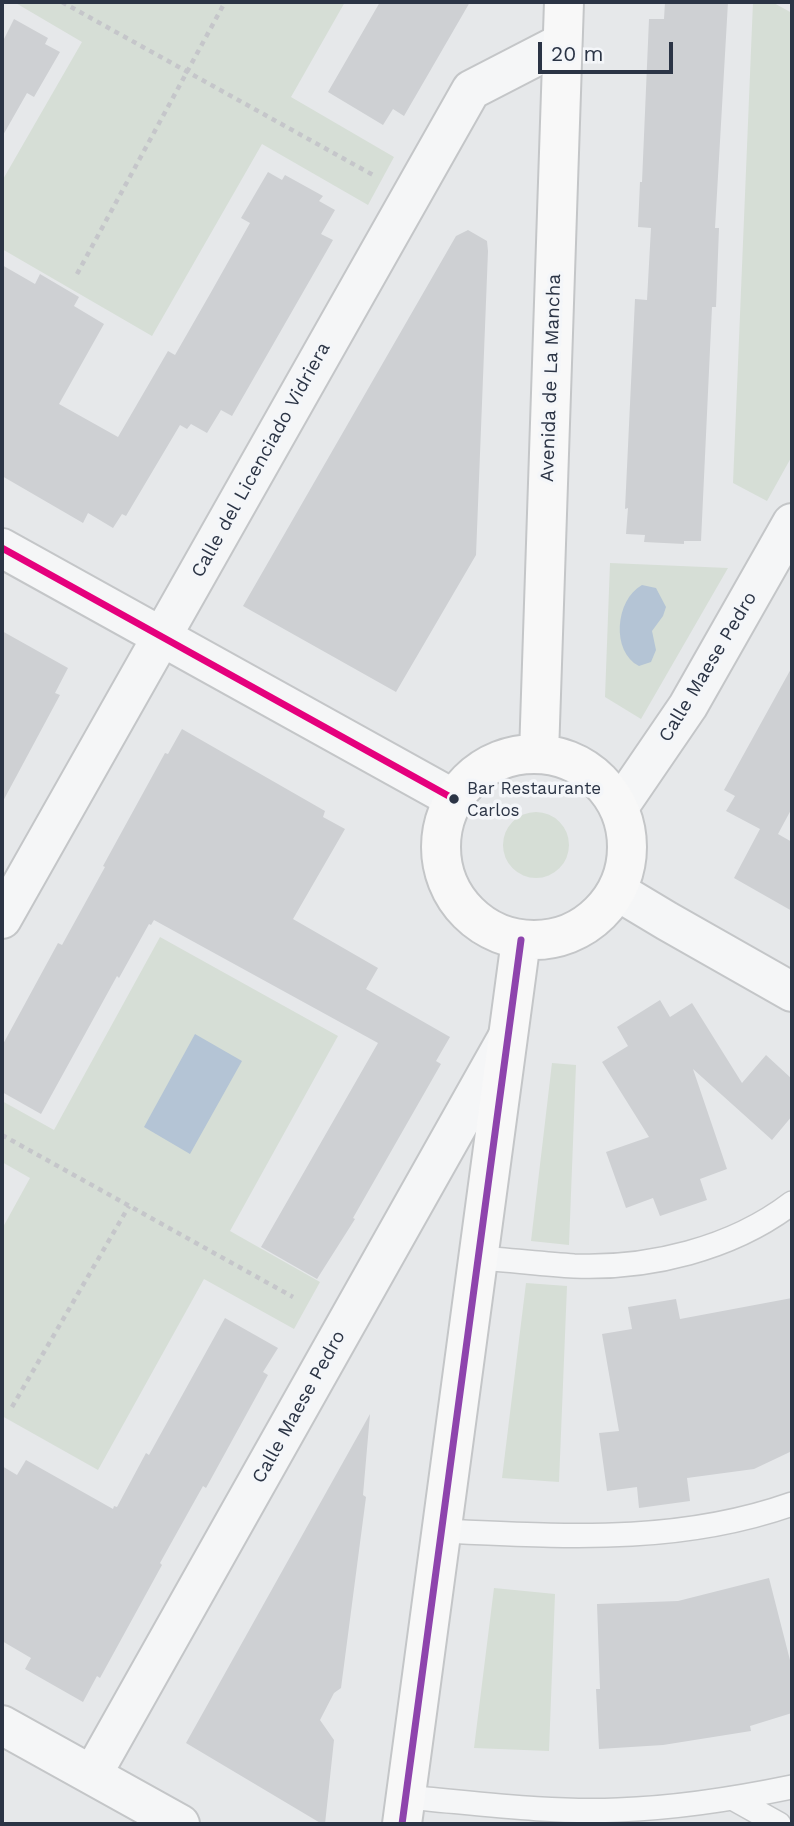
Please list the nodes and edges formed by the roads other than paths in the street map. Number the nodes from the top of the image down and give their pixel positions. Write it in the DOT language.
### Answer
graph roads {
  1 [pos="564,2"];
  2 [pos="562,43"];
  3 [pos="792,523"];
  4 [pos="2,548"];
  5 [pos="161,638"];
  6 [pos="539,754"];
  7 [pos="454,799"];
  8 [pos="619,807"];
  9 [pos="617,891"];
  10 [pos="2,919"];
  11 [pos="521,940"];
  12 [pos="792,992"];
  13 [pos="507,1038"];
  14 [pos="792,1203"];
  15 [pos="478,1258"];
  16 [pos="792,1504"];
  17 [pos="440,1531"];
  18 [pos="2,1725"];
  19 [pos="92,1775"];
  20 [pos="792,1787"];
  21 [pos="734,1799"];
  22 [pos="403,1811"];
  23 [pos="180,1824"];
  24 [pos="779,1824"];
  1 -- 2 [label="main road, Avenida de La Mancha"];
  2 -- 5 [label="street, Calle del Licenciado Vidriera"];
  2 -- 6 [label="main road, Avenida de La Mancha"];
  3 -- 8 [label="street, Calle Maese Pedro"];
  4 -- 5 [label="street"];
  5 -- 7 [label="street"];
  5 -- 10 [label="street, Calle del Licenciado Vidriera"];
  6 -- 7 [label="main road"];
  6 -- 8 [label="main road"];
  7 -- 11 [label="main road"];
  8 -- 9 [label="main road"];
  9 -- 11 [label="main road"];
  9 -- 12 [label="street"];
  11 -- 13 [label="main road"];
  13 -- 15 [label="main road"];
  13 -- 19 [label="street, Calle Maese Pedro"];
  14 -- 15 [label="lane"];
  15 -- 17 [label="main road"];
  16 -- 17 [label="lane"];
  17 -- 22 [label="main road"];
  18 -- 19 [label="street"];
  19 -- 23 [label="street"];
  20 -- 21 [label="lane"];
  21 -- 22 [label="lane"];
  21 -- 24 [label="lane"];
}
